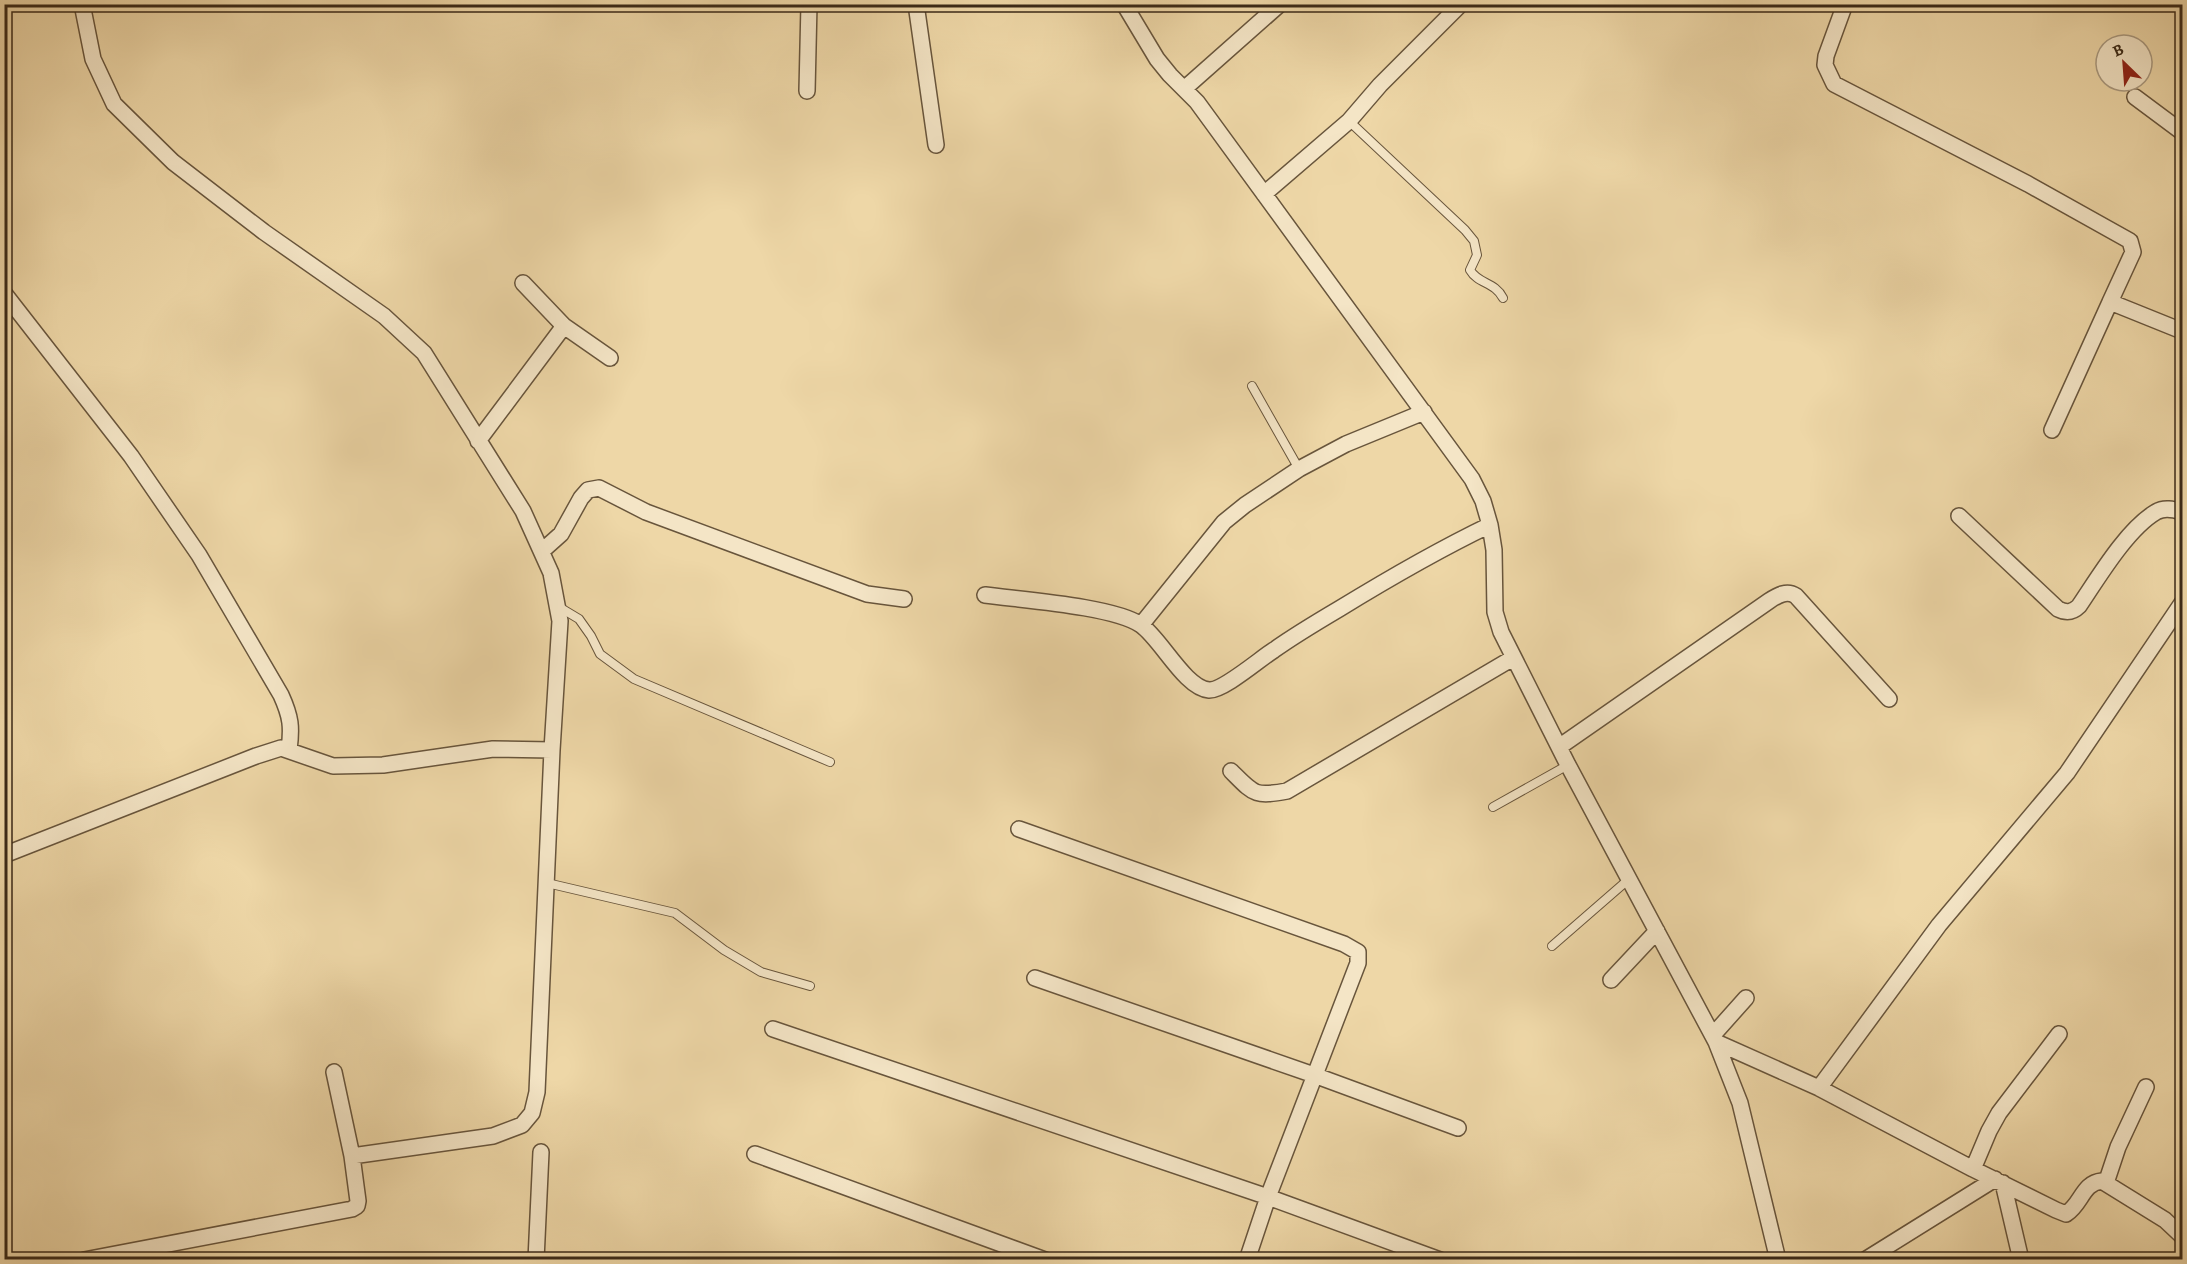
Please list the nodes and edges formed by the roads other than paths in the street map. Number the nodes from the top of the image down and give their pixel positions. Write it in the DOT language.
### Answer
graph roads {
  1 [pos="82,4"];
  2 [pos="809,4"];
  3 [pos="916,4"];
  4 [pos="1124,4"];
  5 [pos="1280,4"];
  6 [pos="1461,4"];
  7 [pos="1845,4"];
  8 [pos="1184,89"];
  9 [pos="807,91"];
  10 [pos="2135,97"];
  11 [pos="1349,121"];
  12 [pos="2182,132"];
  13 [pos="936,145"];
  14 [pos="1264,194"];
  15 [pos="523,283"];
  16 [pos="4,293"];
  17 [pos="1503,298"];
  18 [pos="2110,302"];
  19 [pos="564,326"];
  20 [pos="2182,332"];
  21 [pos="610,358"];
  22 [pos="1252,386"];
  23 [pos="1424,412"];
  24 [pos="2052,430"];
  25 [pos="477,441"];
  26 [pos="1299,469"];
  27 [pos="2182,512"];
  28 [pos="1959,516"];
  29 [pos="1490,525"];
  30 [pos="542,551"];
  31 [pos="986,595"];
  32 [pos="904,599"];
  33 [pos="2182,603"];
  34 [pos="559,607"];
  35 [pos="1141,625"];
  36 [pos="1513,658"];
  37 [pos="1889,699"];
  38 [pos="1559,747"];
  39 [pos="289,750"];
  40 [pos="552,750"];
  41 [pos="830,762"];
  42 [pos="1568,765"];
  43 [pos="1231,771"];
  44 [pos="1493,807"];
  45 [pos="1019,829"];
  46 [pos="4,855"];
  47 [pos="1629,879"];
  48 [pos="547,883"];
  49 [pos="1657,931"];
  50 [pos="1552,946"];
  51 [pos="1035,978"];
  52 [pos="1611,980"];
  53 [pos="810,986"];
  54 [pos="1746,998"];
  55 [pos="773,1029"];
  56 [pos="2059,1034"];
  57 [pos="1714,1038"];
  58 [pos="334,1072"];
  59 [pos="1314,1075"];
  60 [pos="2146,1087"];
  61 [pos="1818,1088"];
  62 [pos="1458,1128"];
  63 [pos="541,1152"];
  64 [pos="755,1154"];
  65 [pos="352,1156"];
  66 [pos="1973,1169"];
  67 [pos="1999,1181"];
  68 [pos="2106,1183"];
  69 [pos="1268,1197"];
  70 [pos="2182,1236"];
  71 [pos="84,1260"];
  72 [pos="536,1260"];
  73 [pos="1045,1260"];
  74 [pos="1247,1260"];
  75 [pos="1440,1260"];
  76 [pos="1778,1260"];
  77 [pos="1864,1260"];
  78 [pos="2021,1260"];
  1 -- 25 [label="street"];
  2 -- 9 [label="street"];
  3 -- 13 [label="street"];
  4 -- 8 [label="street"];
  5 -- 8 [label="street"];
  6 -- 11 [label="street"];
  7 -- 18 [label="street"];
  8 -- 14 [label="street"];
  10 -- 12 [label="street"];
  11 -- 14 [label="street"];
  11 -- 17 [label="lane"];
  14 -- 23 [label="street"];
  15 -- 19 [label="street"];
  16 -- 39 [label="street"];
  18 -- 20 [label="street"];
  18 -- 24 [label="street"];
  19 -- 21 [label="street"];
  19 -- 25 [label="street"];
  22 -- 26 [label="lane"];
  23 -- 26 [label="street"];
  23 -- 29 [label="street"];
  25 -- 30 [label="street"];
  26 -- 35 [label="street"];
  27 -- 28 [label="street"];
  29 -- 35 [label="street"];
  29 -- 36 [label="street"];
  30 -- 32 [label="street"];
  30 -- 34 [label="street"];
  31 -- 35 [label="street"];
  33 -- 61 [label="street"];
  34 -- 40 [label="street"];
  34 -- 41 [label="lane"];
  36 -- 38 [label="street"];
  36 -- 43 [label="street"];
  37 -- 38 [label="street"];
  38 -- 42 [label="street"];
  39 -- 40 [label="street"];
  39 -- 46 [label="street"];
  40 -- 48 [label="street"];
  42 -- 44 [label="lane"];
  42 -- 47 [label="street"];
  45 -- 59 [label="street"];
  47 -- 49 [label="street"];
  47 -- 50 [label="lane"];
  48 -- 53 [label="lane"];
  48 -- 65 [label="street"];
  49 -- 52 [label="street"];
  49 -- 57 [label="street"];
  51 -- 59 [label="street"];
  54 -- 57 [label="street"];
  55 -- 69 [label="street"];
  56 -- 66 [label="street"];
  57 -- 61 [label="street"];
  57 -- 76 [label="street"];
  58 -- 65 [label="street"];
  59 -- 62 [label="street"];
  59 -- 69 [label="street"];
  60 -- 68 [label="street"];
  61 -- 66 [label="street"];
  63 -- 72 [label="street"];
  64 -- 73 [label="street"];
  65 -- 71 [label="street"];
  66 -- 67 [label="street"];
  67 -- 68 [label="street"];
  67 -- 77 [label="street"];
  67 -- 78 [label="street"];
  68 -- 70 [label="street"];
  69 -- 74 [label="street"];
  69 -- 75 [label="street"];
}
